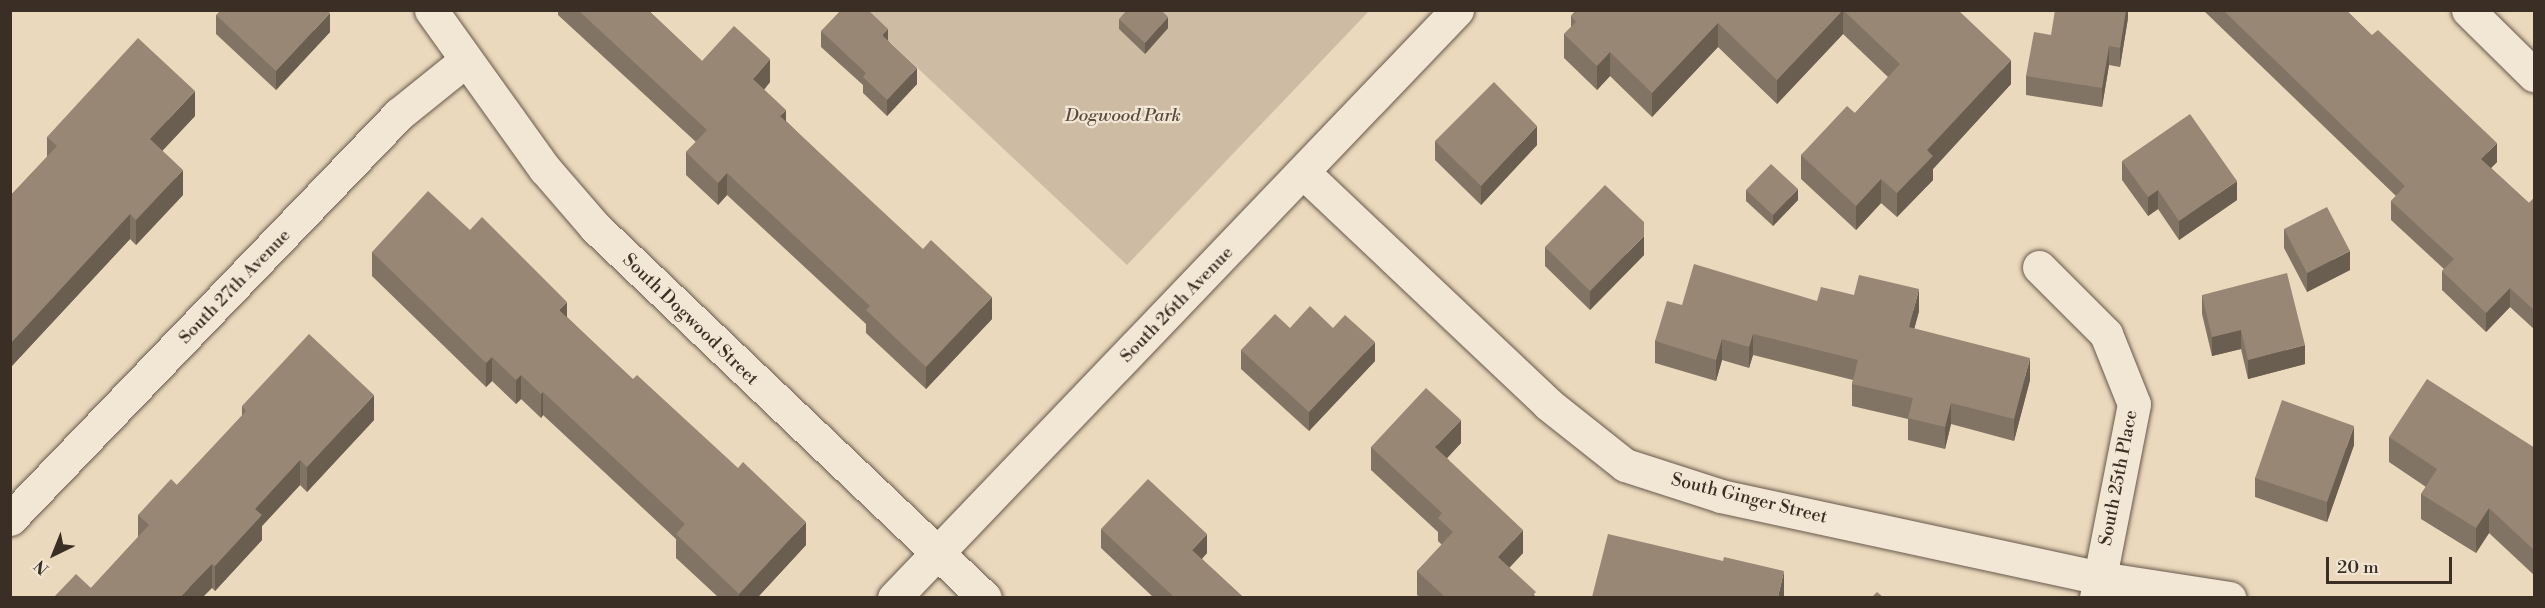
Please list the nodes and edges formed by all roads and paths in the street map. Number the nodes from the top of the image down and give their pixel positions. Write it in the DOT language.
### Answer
graph roads {
  1 [pos="431,10"];
  2 [pos="1457,10"];
  3 [pos="2468,10"];
  4 [pos="465,61"];
  5 [pos="2535,75"];
  6 [pos="1304,173"];
  7 [pos="2039,267"];
  8 [pos="10,519"];
  9 [pos="937,552"];
  10 [pos="2098,588"];
  11 [pos="894,597"];
  12 [pos="986,597"];
  13 [pos="2229,597"];
  1 -- 4 [label="street, South Dogwood Street"];
  2 -- 6 [label="street, South 26th Avenue"];
  3 -- 5 [label="street"];
  4 -- 8 [label="street, South 27th Avenue"];
  4 -- 9 [label="street, South Dogwood Street"];
  6 -- 9 [label="street, South 26th Avenue"];
  6 -- 10 [label="street, South Ginger Street"];
  7 -- 10 [label="street, South 25th Place"];
  9 -- 11 [label="street, South 26th Avenue"];
  9 -- 12 [label="street, South Dogwood Street"];
  10 -- 13 [label="street, South Ginger Street"];
}
